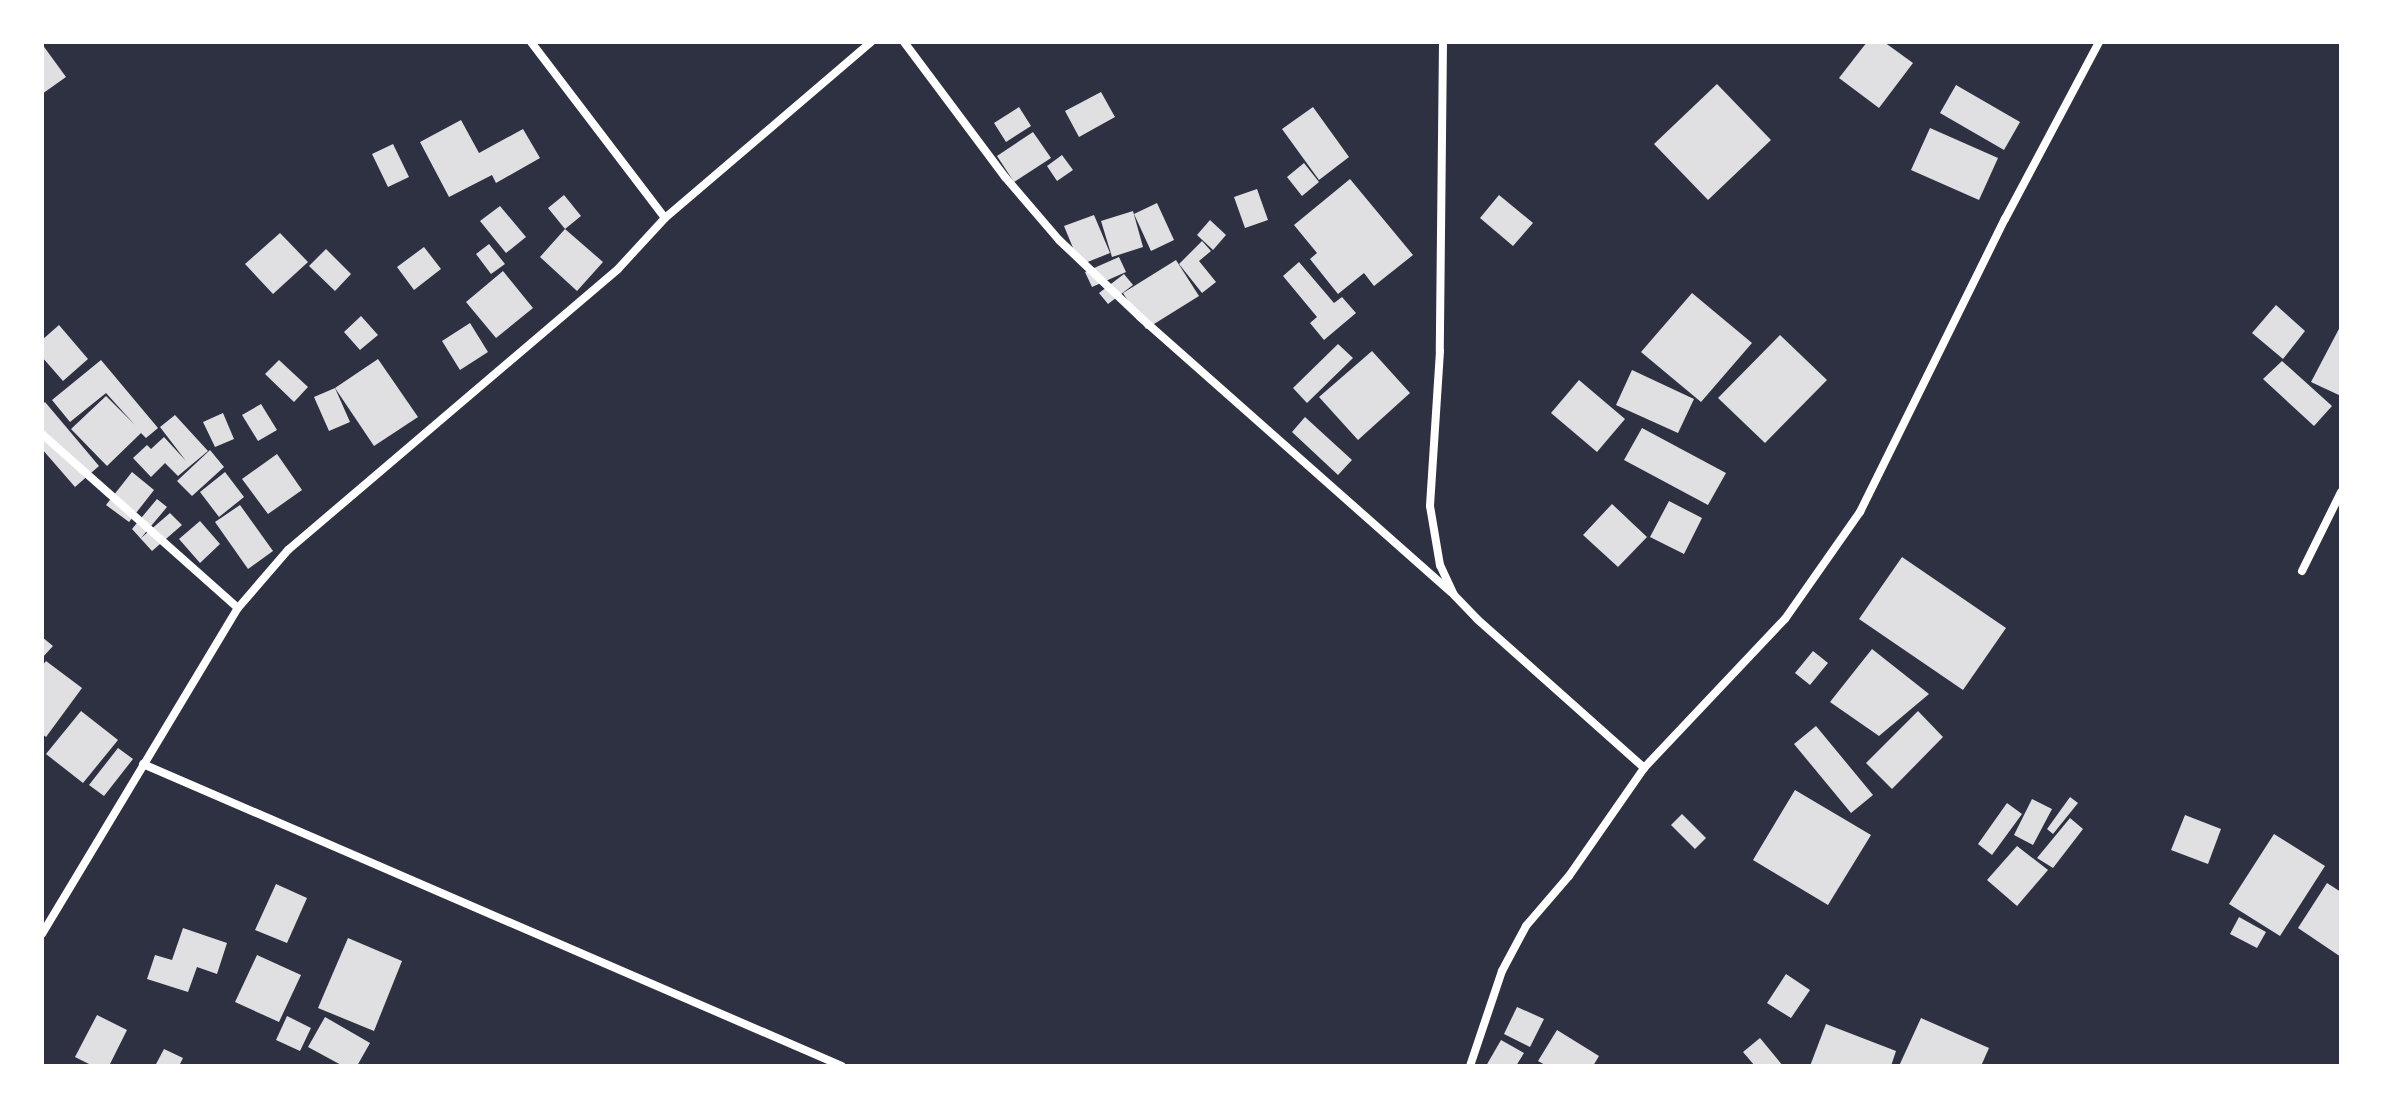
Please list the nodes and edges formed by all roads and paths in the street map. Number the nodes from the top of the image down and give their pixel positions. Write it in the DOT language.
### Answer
graph roads {
  1 [pos="531,42"];
  2 [pos="871,42"];
  3 [pos="904,42"];
  4 [pos="1443,42"];
  5 [pos="2099,42"];
  6 [pos="665,218"];
  7 [pos="42,434"];
  8 [pos="2341,492"];
  9 [pos="2302,571"];
  10 [pos="1454,595"];
  11 [pos="238,608"];
  12 [pos="143,764"];
  13 [pos="1644,768"];
  14 [pos="42,934"];
  15 [pos="842,1066"];
  16 [pos="1470,1066"];
  1 -- 6 [label="street"];
  2 -- 6 [label="street"];
  3 -- 10 [label="street"];
  4 -- 10 [label="street"];
  5 -- 13 [label="street"];
  6 -- 11 [label="street"];
  7 -- 11 [label="street"];
  8 -- 9 [label="street"];
  10 -- 13 [label="street"];
  11 -- 12 [label="street"];
  12 -- 14 [label="street"];
  12 -- 15 [label="street"];
  13 -- 16 [label="street"];
}
